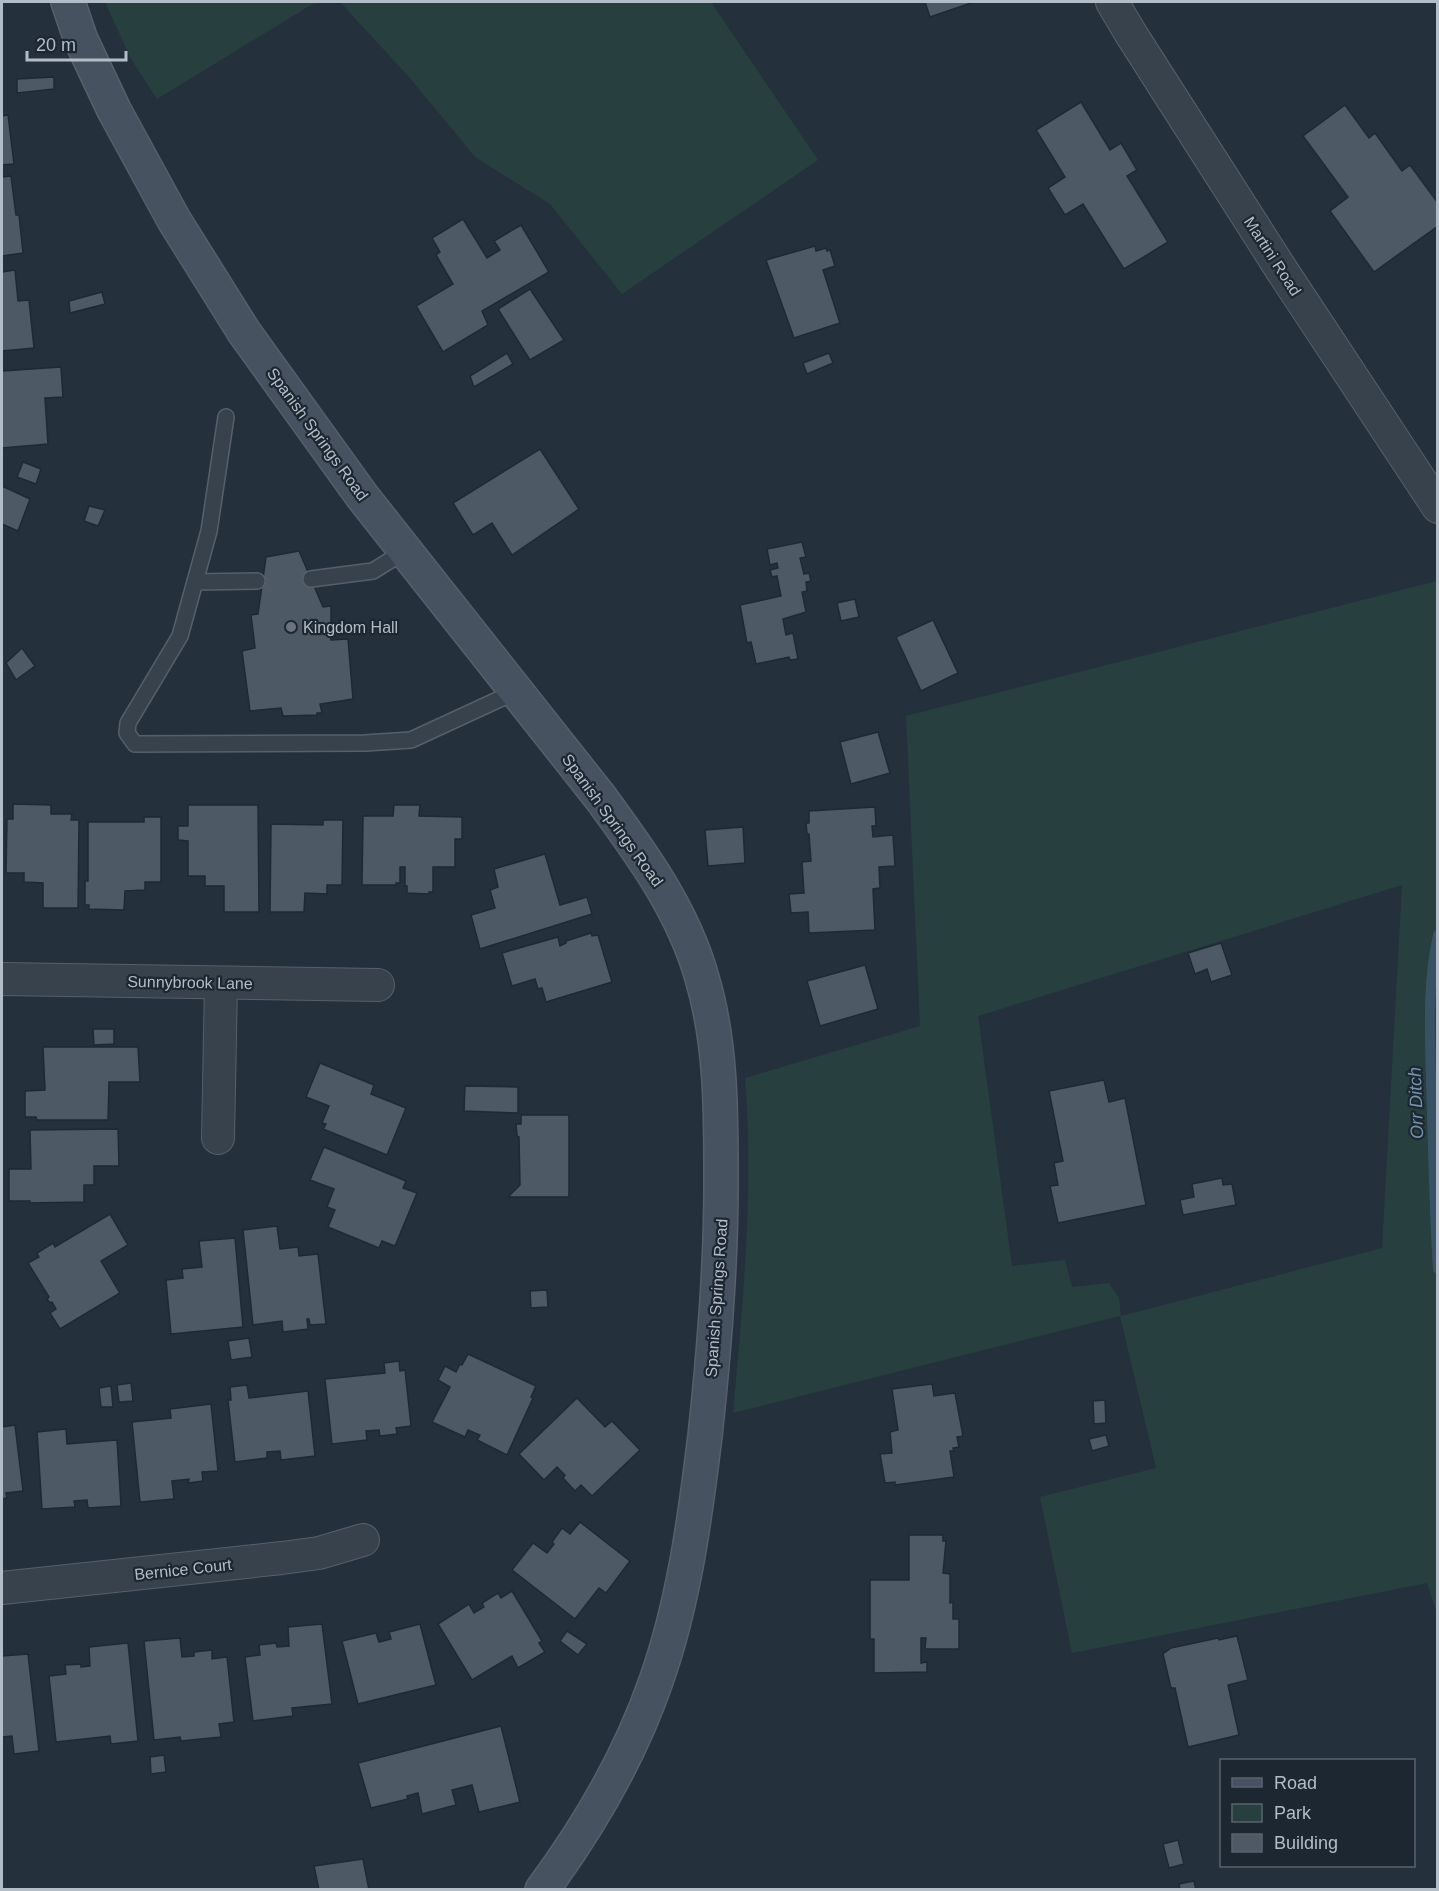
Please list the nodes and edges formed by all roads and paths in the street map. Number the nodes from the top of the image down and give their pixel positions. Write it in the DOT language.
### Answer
graph roads {
  1 [pos="68,2"];
  2 [pos="1112,2"];
  3 [pos="226,417"];
  4 [pos="1437,507"];
  5 [pos="405,551"];
  6 [pos="311,579"];
  7 [pos="257,581"];
  8 [pos="195,582"];
  9 [pos="517,691"];
  10 [pos="2,979"];
  11 [pos="221,982"];
  12 [pos="378,985"];
  13 [pos="218,1138"];
  14 [pos="363,1540"];
  15 [pos="2,1588"];
  16 [pos="542,1890"];
  1 -- 5 [label="street, Spanish Springs Road"];
  2 -- 4 [label="street, Martini Road"];
  3 -- 8 [label="lane"];
  5 -- 6 [label="lane"];
  5 -- 9 [label="street, Spanish Springs Road"];
  7 -- 8 [label="lane"];
  8 -- 9 [label="lane"];
  9 -- 16 [label="street, Spanish Springs Road"];
  10 -- 11 [label="street, Sunnybrook Lane"];
  11 -- 12 [label="street, Sunnybrook Lane"];
  11 -- 13 [label="street"];
  14 -- 15 [label="street, Bernice Court"];
}
